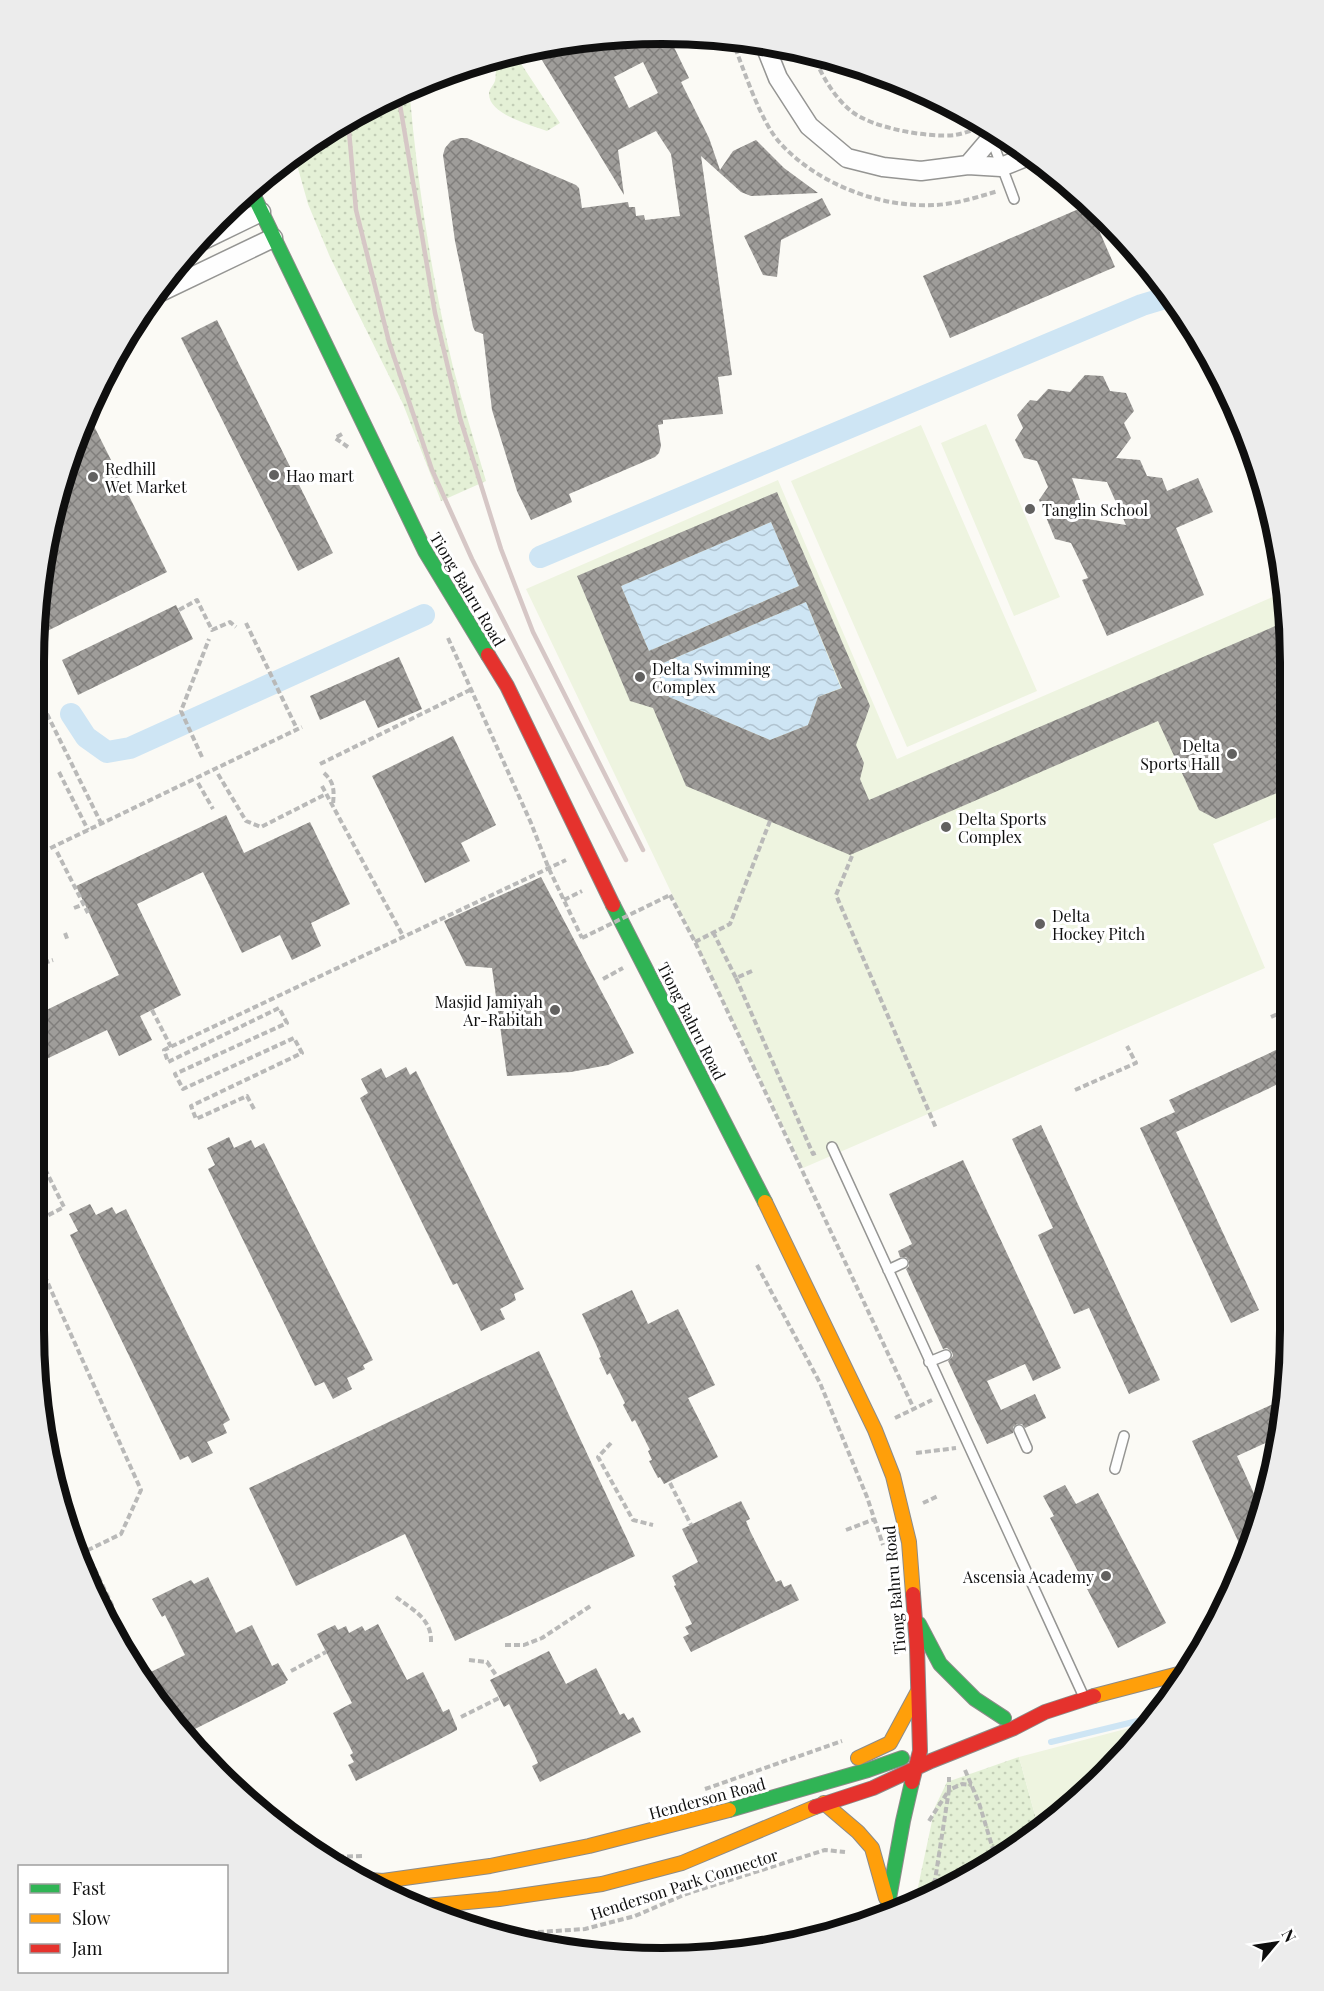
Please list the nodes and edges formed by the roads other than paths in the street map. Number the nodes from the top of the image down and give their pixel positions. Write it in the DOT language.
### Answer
graph roads {
  1 [pos="768,53"];
  2 [pos="988,137"];
  3 [pos="992,139"];
  4 [pos="1021,159"];
  5 [pos="968,165"];
  6 [pos="1001,166"];
  7 [pos="254,197"];
  8 [pos="1014,199"];
  9 [pos="261,212"];
  10 [pos="217,233"];
  11 [pos="273,238"];
  12 [pos="169,288"];
  13 [pos="832,1147"];
  14 [pos="903,1263"];
  15 [pos="888,1270"];
  16 [pos="945,1355"];
  17 [pos="929,1362"];
  18 [pos="1020,1430"];
  19 [pos="1124,1436"];
  20 [pos="1027,1448"];
  21 [pos="1114,1469"];
  22 [pos="914,1615"];
  23 [pos="1175,1675"];
  24 [pos="917,1692"];
  25 [pos="1084,1698"];
  26 [pos="1045,1712"];
  27 [pos="1004,1718"];
  28 [pos="920,1751"];
  29 [pos="916,1769"];
  30 [pos="824,1803"];
  31 [pos="747,1805"];
  32 [pos="382,1881"];
  33 [pos="436,1904"];
  34 [pos="888,1904"];
  35 [pos="886,1905"];
  1 -- 5 [label="street"];
  2 -- 5 [label="street"];
  3 -- 6 [label="lane"];
  4 -- 6 [label="street"];
  5 -- 6 [label="street"];
  6 -- 8 [label="lane"];
  7 -- 9 [label="main road, Tiong Bahru Road"];
  9 -- 10 [label="street"];
  9 -- 11 [label="main road, Tiong Bahru Road"];
  11 -- 12 [label="street"];
  11 -- 22 [label="main road, Tiong Bahru Road"];
  13 -- 15 [label="lane"];
  14 -- 15 [label="lane"];
  15 -- 17 [label="lane"];
  16 -- 17 [label="lane"];
  17 -- 25 [label="lane"];
  18 -- 20 [label="lane"];
  19 -- 21 [label="lane"];
  22 -- 24 [label="main road, Tiong Bahru Road"];
  22 -- 27 [label="main road"];
  23 -- 25 [label="main road, Henderson Road"];
  24 -- 28 [label="main road, Tiong Bahru Road"];
  24 -- 31 [label="main road"];
  25 -- 26 [label="main road, Henderson Road"];
  26 -- 27 [label="main road, Henderson Road"];
  26 -- 29 [label="main road, Henderson Road"];
  27 -- 28 [label="main road, Henderson Road"];
  28 -- 29 [label="main road, Tiong Bahru Road"];
  28 -- 31 [label="main road, Henderson Road"];
  29 -- 30 [label="main road, Henderson Road"];
  29 -- 34 [label="main road, Tiong Bahru Road"];
  30 -- 33 [label="main road, Henderson Road"];
  30 -- 35 [label="main road"];
  31 -- 32 [label="main road, Henderson Road"];
}
